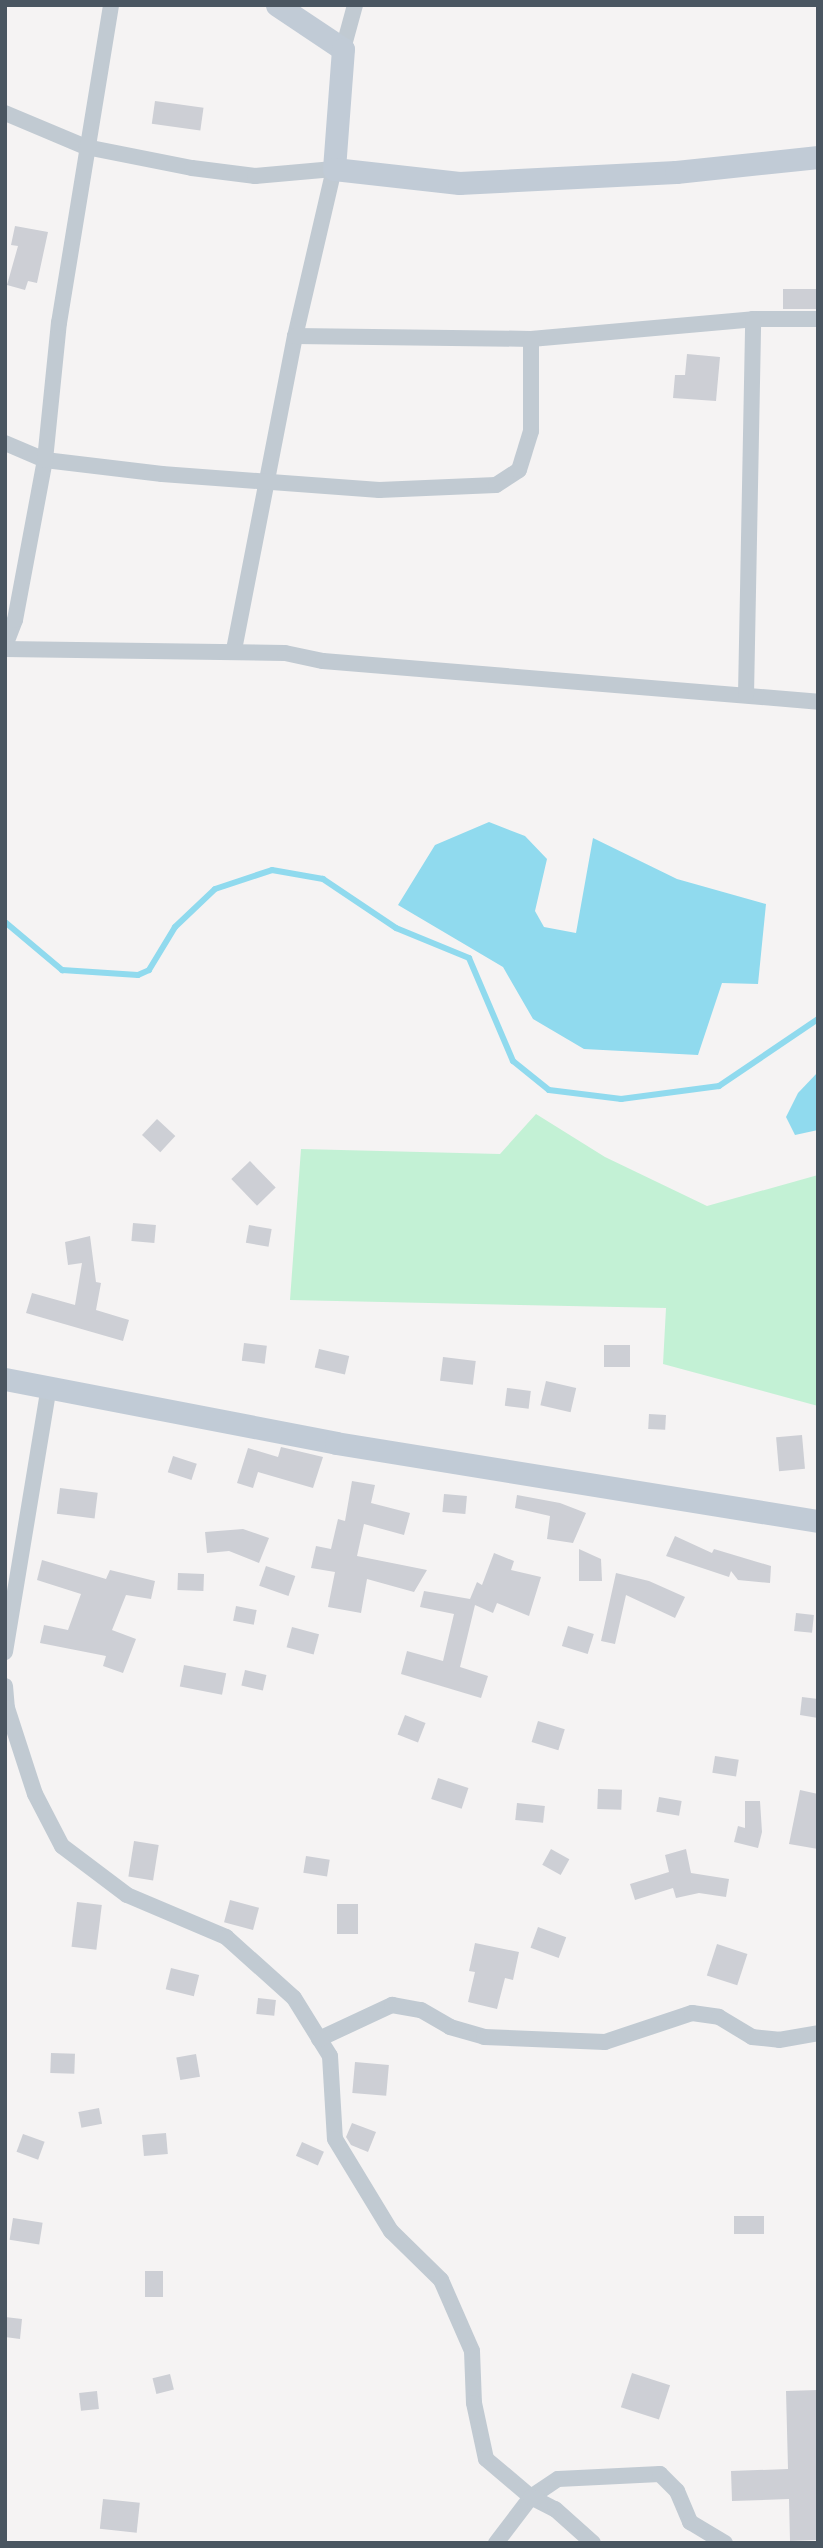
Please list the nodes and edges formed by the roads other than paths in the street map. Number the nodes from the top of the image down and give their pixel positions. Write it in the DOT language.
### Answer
graph roads {
  1 [pos="111,5"];
  2 [pos="277,5"];
  3 [pos="355,5"];
  4 [pos="343,49"];
  5 [pos="5,113"];
  6 [pos="86,147"];
  7 [pos="818,157"];
  8 [pos="334,169"];
  9 [pos="753,318"];
  10 [pos="818,319"];
  11 [pos="295,337"];
  12 [pos="531,339"];
  13 [pos="5,443"];
  14 [pos="45,460"];
  15 [pos="266,481"];
  16 [pos="5,648"];
  17 [pos="234,650"];
  18 [pos="746,695"];
  19 [pos="818,702"];
  20 [pos="5,1379"];
  21 [pos="49,1387"];
  22 [pos="818,1521"];
  23 [pos="5,1652"];
  24 [pos="5,1686"];
  25 [pos="818,2033"];
  26 [pos="319,2039"];
  27 [pos="531,2497"];
  28 [pos="496,2543"];
  29 [pos="593,2543"];
  30 [pos="725,2543"];
  1 -- 6 [label="street"];
  2 -- 4 [label="main road"];
  3 -- 4 [label="street"];
  4 -- 8 [label="main road"];
  5 -- 6 [label="street"];
  6 -- 8 [label="street"];
  6 -- 14 [label="street"];
  7 -- 8 [label="main road"];
  8 -- 11 [label="street"];
  9 -- 10 [label="street"];
  9 -- 12 [label="street"];
  9 -- 18 [label="street"];
  11 -- 12 [label="street"];
  11 -- 15 [label="street"];
  12 -- 15 [label="street"];
  13 -- 14 [label="street"];
  14 -- 15 [label="street"];
  14 -- 16 [label="street"];
  15 -- 17 [label="street"];
  16 -- 17 [label="street"];
  17 -- 18 [label="street"];
  18 -- 19 [label="street"];
  20 -- 21 [label="main road"];
  21 -- 22 [label="main road"];
  21 -- 23 [label="street"];
  24 -- 26 [label="street"];
  25 -- 26 [label="street"];
  26 -- 27 [label="street"];
  27 -- 28 [label="street"];
  27 -- 29 [label="street"];
  27 -- 30 [label="street"];
}
